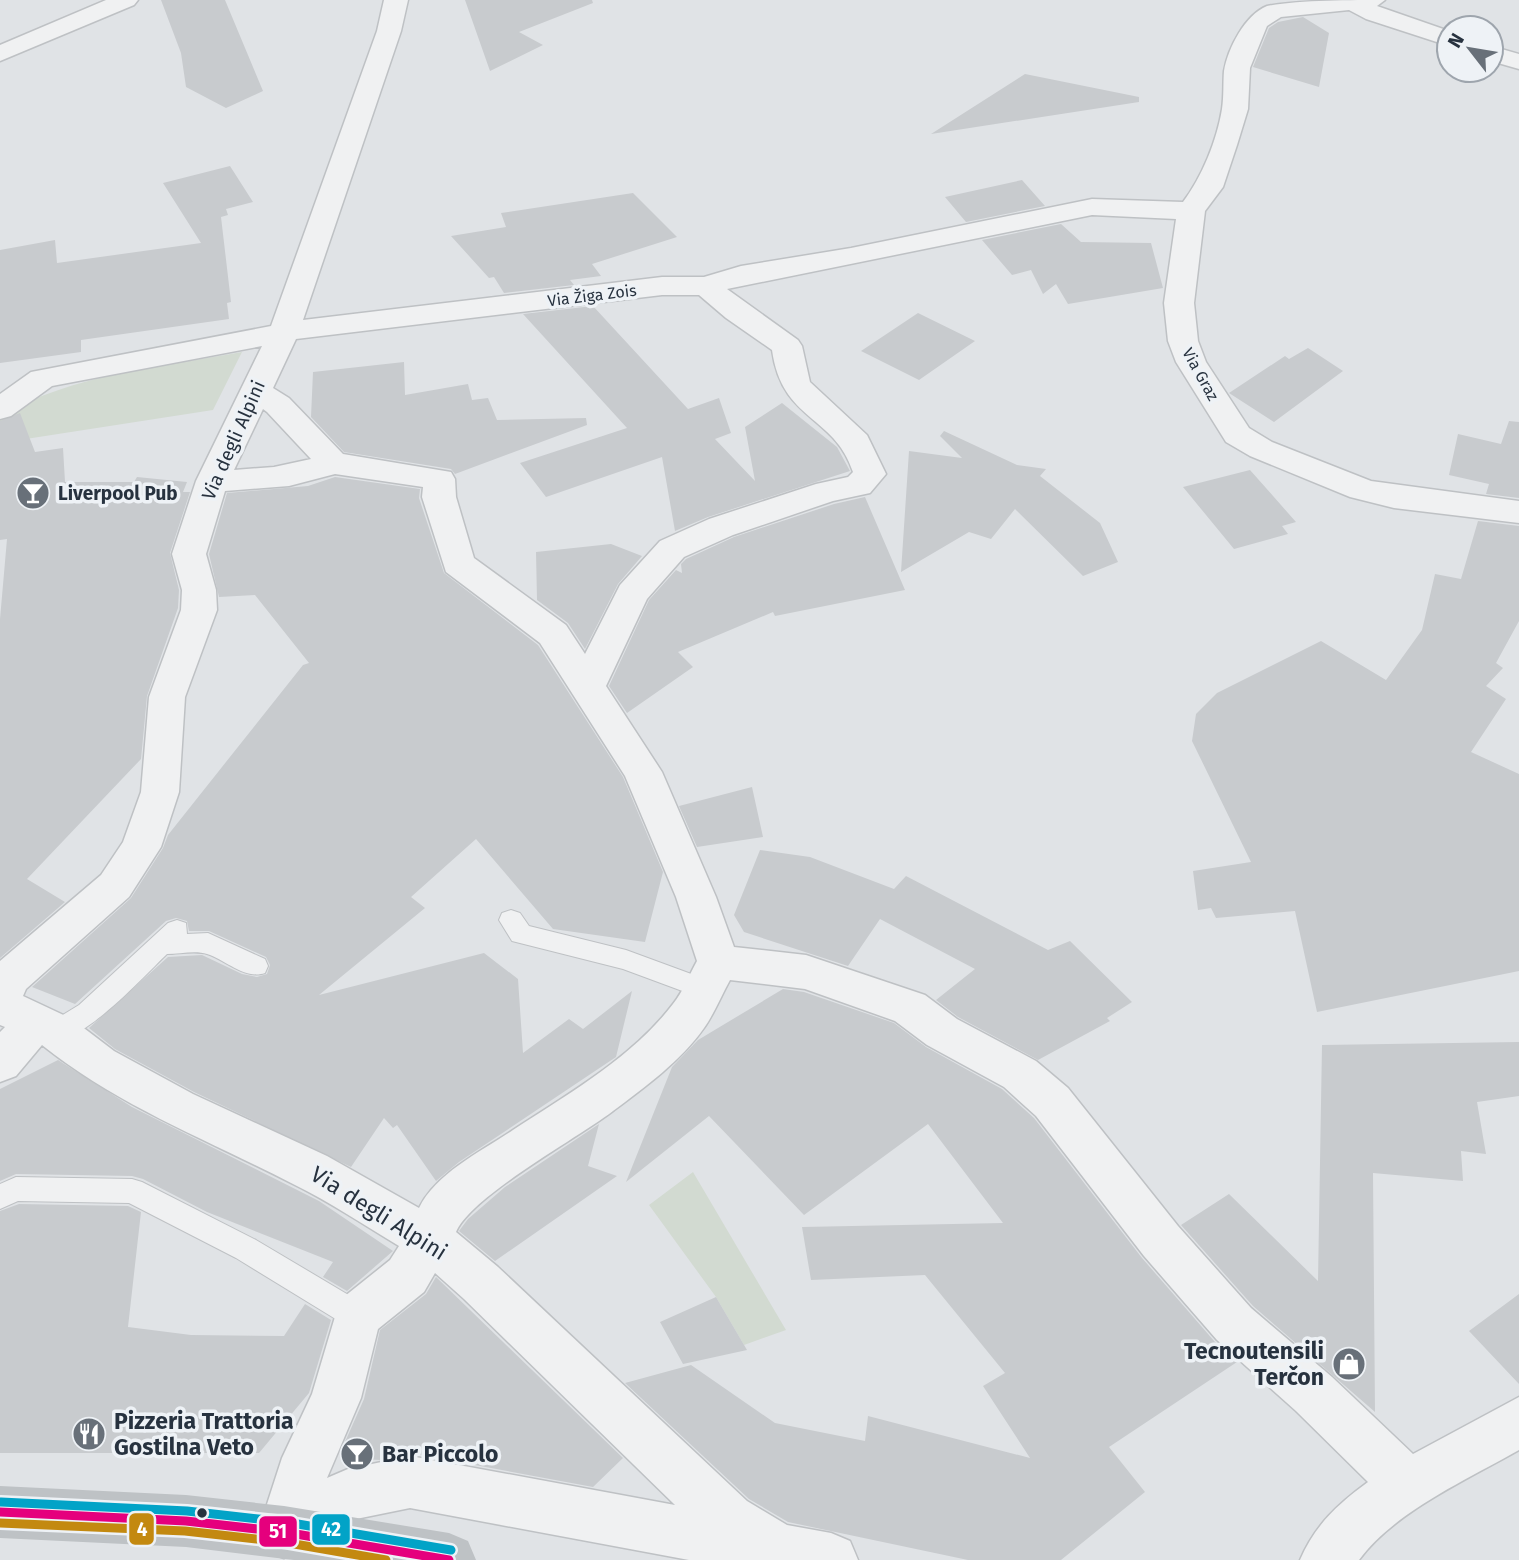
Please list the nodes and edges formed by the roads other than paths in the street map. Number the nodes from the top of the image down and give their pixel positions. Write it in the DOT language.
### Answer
graph roads {
  1 [pos="126,0"];
  2 [pos="396,0"];
  3 [pos="1364,1"];
  4 [pos="1270,5"];
  5 [pos="1435,34"];
  6 [pos="0,54"];
  7 [pos="1191,211"];
  8 [pos="706,286"];
  9 [pos="283,334"];
  10 [pos="255,390"];
  11 [pos="0,409"];
  12 [pos="333,463"];
  13 [pos="212,481"];
  14 [pos="1519,512"];
  15 [pos="587,687"];
  16 [pos="510,920"];
  17 [pos="256,967"];
  18 [pos="711,976"];
  19 [pos="23,1015"];
  20 [pos="0,1063"];
  21 [pos="0,1197"];
  22 [pos="430,1239"];
  23 [pos="357,1317"];
  24 [pos="1519,1422"];
  25 [pos="1408,1485"];
  26 [pos="0,1512"];
  27 [pos="284,1532"];
  28 [pos="773,1547"];
  29 [pos="449,1560"];
  30 [pos="831,1560"];
  31 [pos="1327,1560"];
  1 -- 6 [label="street"];
  2 -- 9 [label="street, Via degli Alpini"];
  3 -- 4 [label="street"];
  3 -- 5 [label="street"];
  4 -- 7 [label="street, Via Graz"];
  7 -- 8 [label="street, Via Žiga Zois"];
  7 -- 14 [label="street, Via Graz"];
  8 -- 9 [label="street, Via Žiga Zois"];
  8 -- 15 [label="street"];
  9 -- 10 [label="street, Via degli Alpini"];
  9 -- 11 [label="street, Via Žiga Zois"];
  10 -- 12 [label="street"];
  10 -- 13 [label="street, Via degli Alpini"];
  12 -- 13 [label="street"];
  12 -- 15 [label="street"];
  13 -- 19 [label="street, Via degli Alpini"];
  15 -- 18 [label="street"];
  16 -- 18 [label="lane"];
  17 -- 19 [label="lane"];
  18 -- 22 [label="street"];
  18 -- 25 [label="street"];
  19 -- 20 [label="street"];
  19 -- 22 [label="street, Via degli Alpini"];
  21 -- 23 [label="lane"];
  22 -- 23 [label="street"];
  22 -- 28 [label="street, Via degli Alpini"];
  23 -- 27 [label="street"];
  24 -- 25 [label="street"];
  25 -- 31 [label="street"];
  26 -- 27 [label="main road"];
  27 -- 28 [label="street"];
  27 -- 29 [label="main road"];
  28 -- 30 [label="street"];
}
